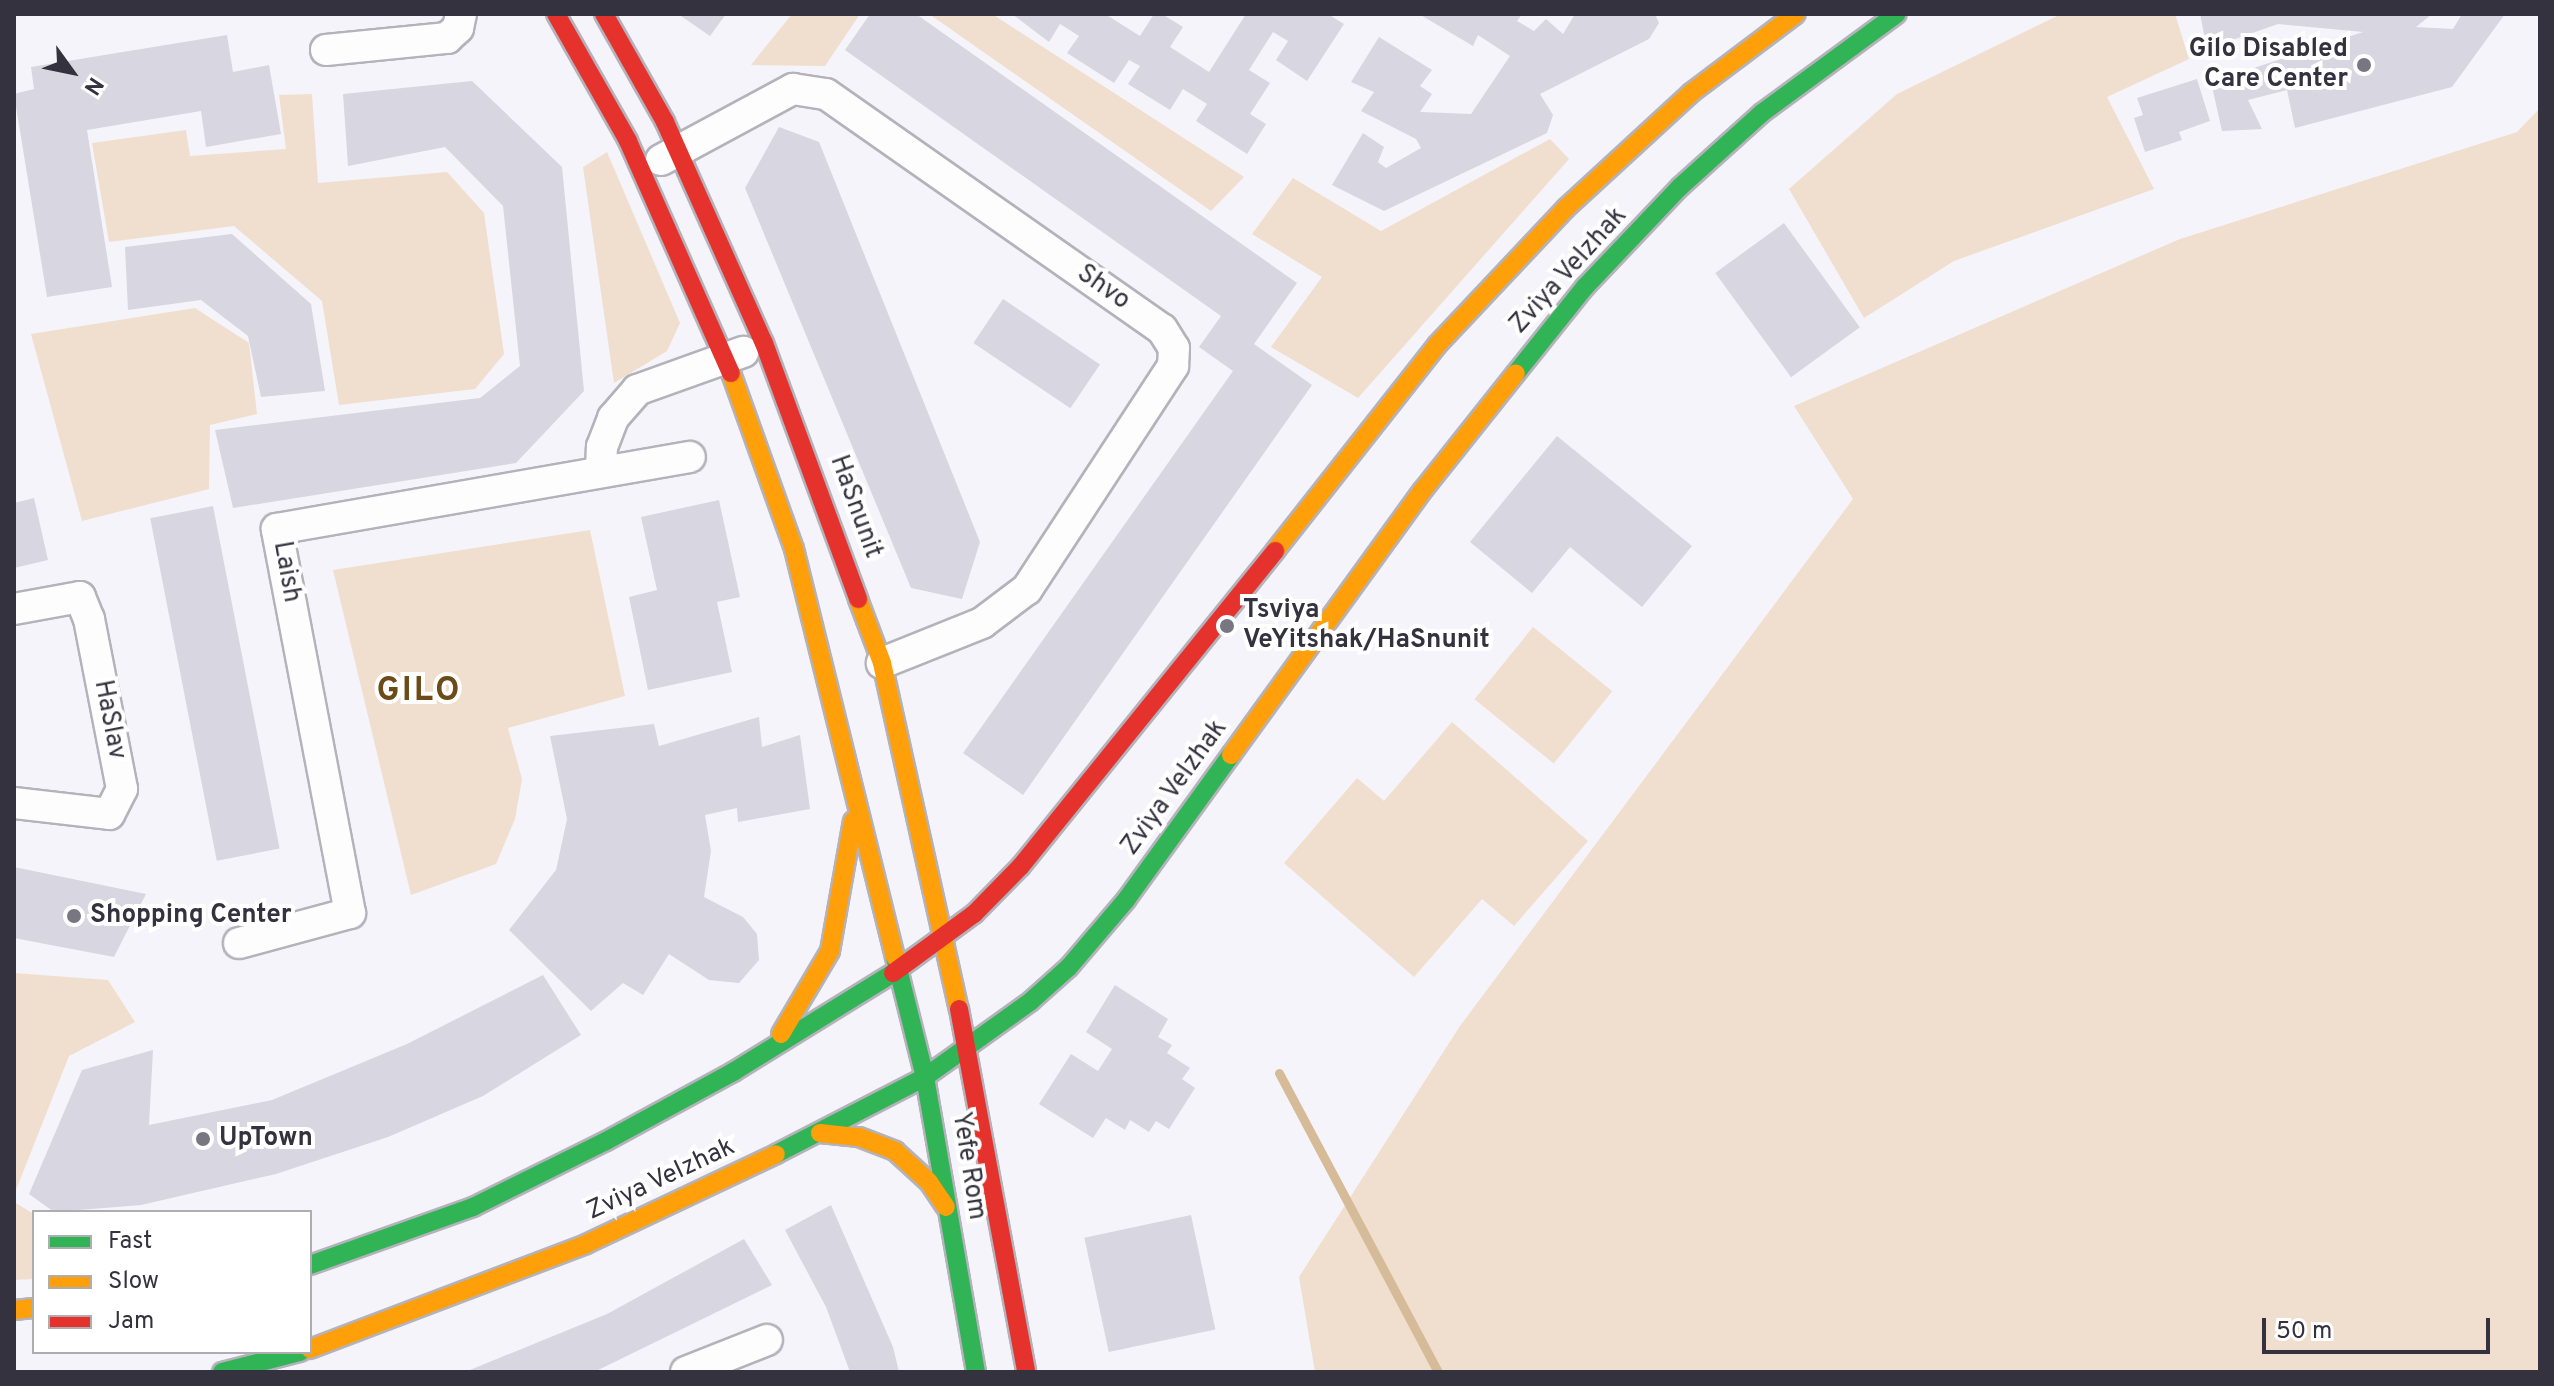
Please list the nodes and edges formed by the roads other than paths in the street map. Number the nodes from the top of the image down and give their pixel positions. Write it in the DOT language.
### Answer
graph roads {
  1 [pos="461,14"];
  2 [pos="556,14"];
  3 [pos="604,14"];
  4 [pos="1796,14"];
  5 [pos="1897,14"];
  6 [pos="326,50"];
  7 [pos="678,150"];
  8 [pos="643,172"];
  9 [pos="764,343"];
  10 [pos="726,359"];
  11 [pos="690,457"];
  12 [pos="601,472"];
  13 [pos="14,609"];
  14 [pos="882,663"];
  15 [pos="856,792"];
  16 [pos="14,803"];
  17 [pos="945,937"];
  18 [pos="239,943"];
  19 [pos="899,970"];
  20 [pos="772,1048"];
  21 [pos="968,1050"];
  22 [pos="925,1077"];
  23 [pos="820,1133"];
  24 [pos="949,1213"];
  25 [pos="312,1264"];
  26 [pos="767,1340"];
  27 [pos="312,1348"];
  28 [pos="292,1354"];
  29 [pos="694,1371"];
  30 [pos="222,1372"];
  31 [pos="976,1372"];
  32 [pos="1026,1372"];
  1 -- 6 [label="street"];
  2 -- 8 [label="street"];
  3 -- 7 [label="street, HaSnunit"];
  4 -- 17 [label="street, Zviya VeIzhak"];
  5 -- 21 [label="street, Zviya VeIzhak"];
  7 -- 8 [label="street, Shvo"];
  7 -- 9 [label="street, HaSnunit"];
  7 -- 14 [label="street, Shvo"];
  8 -- 10 [label="street"];
  9 -- 10 [label="street"];
  9 -- 14 [label="street, HaSnunit"];
  10 -- 12 [label="street"];
  10 -- 15 [label="street"];
  11 -- 12 [label="street, Laish"];
  12 -- 18 [label="street, Laish"];
  13 -- 16 [label="street, HaSlav"];
  14 -- 17 [label="street, HaSnunit"];
  15 -- 19 [label="street"];
  15 -- 20 [label="street"];
  17 -- 19 [label="street, Zviya VeIzhak"];
  17 -- 21 [label="street, HaSnunit"];
  19 -- 20 [label="street, Zviya VeIzhak"];
  19 -- 22 [label="street, Yefe Rom"];
  20 -- 25 [label="street, Zviya VeIzhak"];
  21 -- 22 [label="street, Zviya VeIzhak"];
  21 -- 32 [label="street, Yefe Rom"];
  22 -- 23 [label="street, Zviya VeIzhak"];
  22 -- 24 [label="street, Yefe Rom"];
  23 -- 24 [label="street"];
  23 -- 27 [label="street, Zviya VeIzhak"];
  24 -- 31 [label="street, Yefe Rom"];
  26 -- 29 [label="street"];
  28 -- 30 [label="street"];
}
